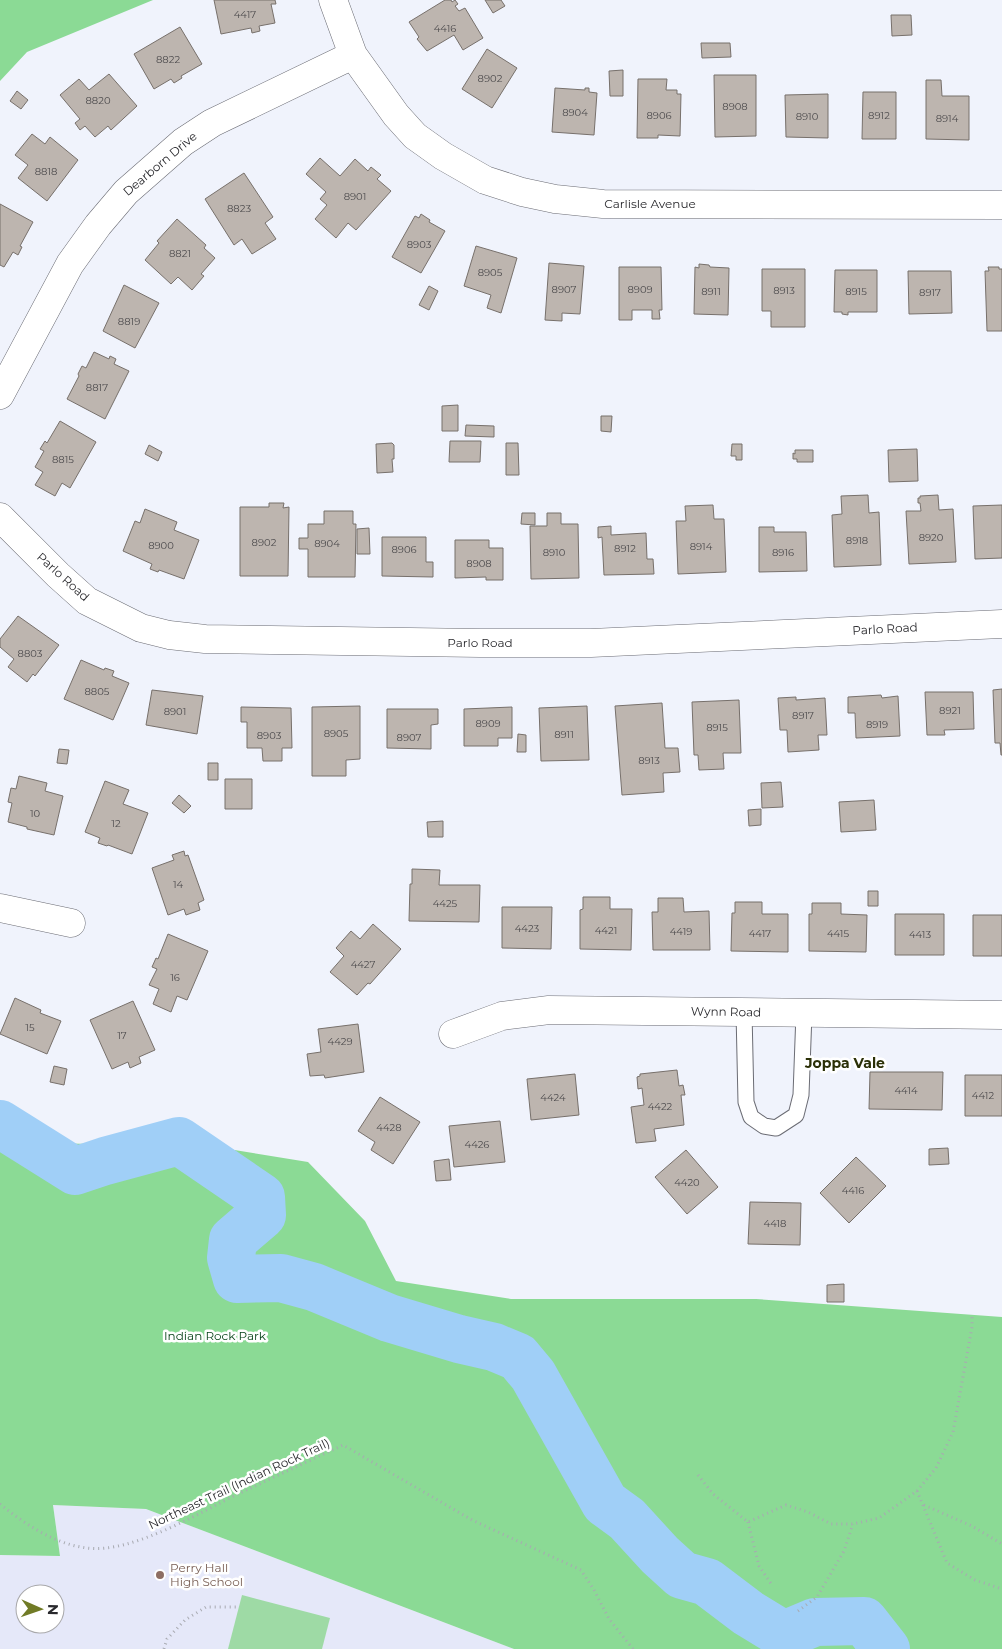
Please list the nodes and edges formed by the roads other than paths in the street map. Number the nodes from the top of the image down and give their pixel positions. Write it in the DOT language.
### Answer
graph roads {
  1 [pos="333,0"];
  2 [pos="353,55"];
  3 [pos="1002,205"];
  4 [pos="0,394"];
  5 [pos="0,517"];
  6 [pos="1002,624"];
  7 [pos="0,908"];
  8 [pos="71,924"];
  9 [pos="744,1012"];
  10 [pos="804,1012"];
  11 [pos="1002,1015"];
  12 [pos="453,1034"];
  1 -- 2 [label="street, Carlisle Avenue"];
  2 -- 3 [label="street, Carlisle Avenue"];
  2 -- 4 [label="street, Dearborn Drive"];
  5 -- 6 [label="street, Parlo Road"];
  7 -- 8 [label="street"];
  9 -- 10 [label="street, Wynn Road"];
  9 -- 10 [label="lane"];
  9 -- 12 [label="street, Wynn Road"];
  10 -- 11 [label="street, Wynn Road"];
}
